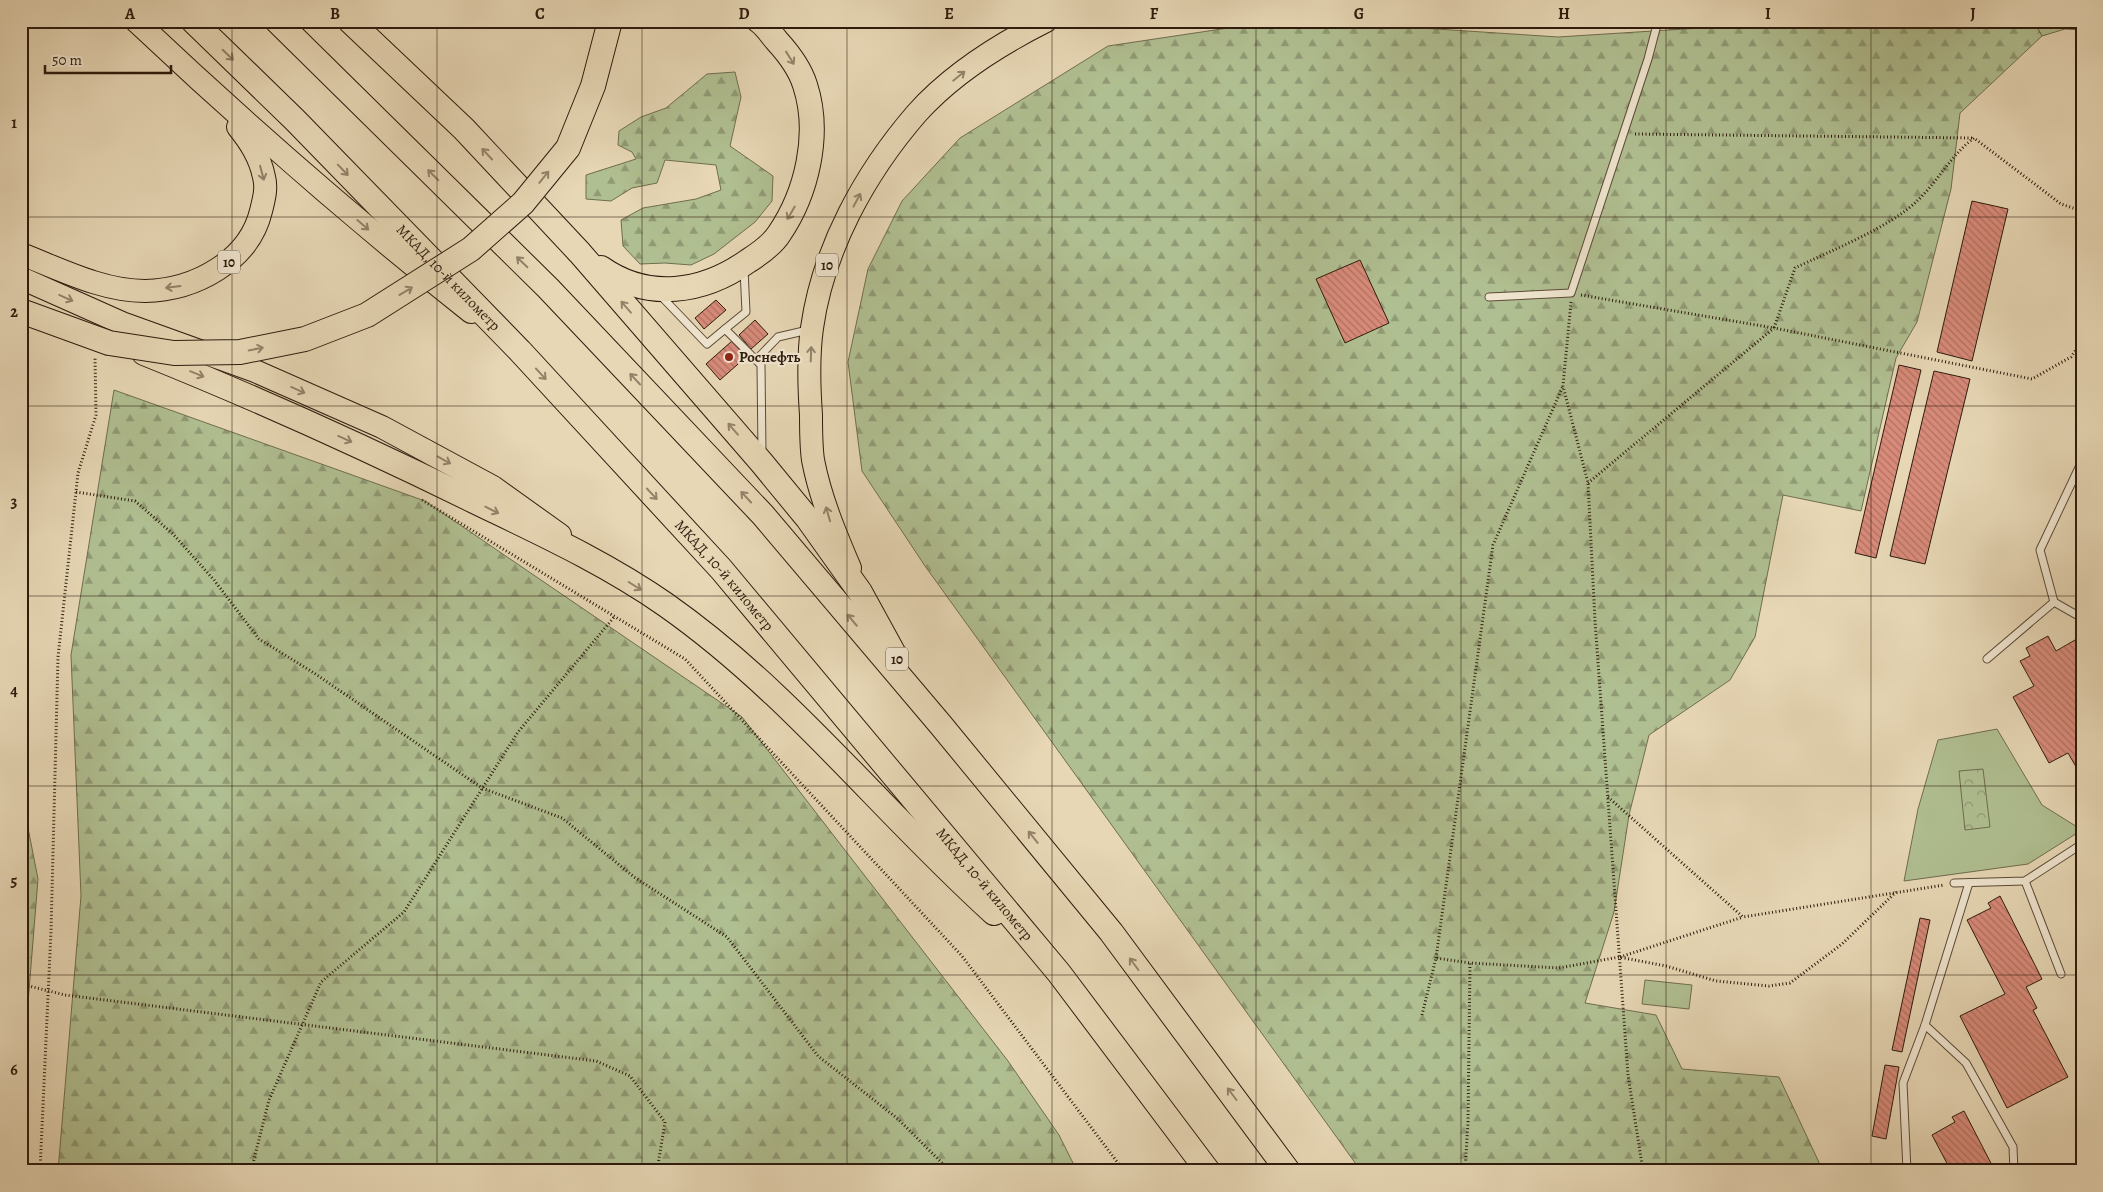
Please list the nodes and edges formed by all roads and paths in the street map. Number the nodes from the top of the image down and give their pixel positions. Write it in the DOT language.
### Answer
graph roads {
  1 [pos="136,21"];
  2 [pos="193,21"];
  3 [pos="277,21"];
  4 [pos="350,21"];
  5 [pos="610,21"];
  6 [pos="759,21"];
  7 [pos="1046,21"];
  8 [pos="1658,21"];
  9 [pos="195,77"];
  10 [pos="1624,134"];
  11 [pos="1974,138"];
  12 [pos="2082,211"];
  13 [pos="580,253"];
  14 [pos="21,254"];
  15 [pos="744,264"];
  16 [pos="21,278"];
  17 [pos="654,288"];
  18 [pos="1571,293"];
  19 [pos="1489,297"];
  20 [pos="21,304"];
  21 [pos="21,311"];
  22 [pos="1774,328"];
  23 [pos="725,329"];
  24 [pos="812,329"];
  25 [pos="2082,341"];
  26 [pos="520,351"];
  27 [pos="95,352"];
  28 [pos="756,360"];
  29 [pos="1563,386"];
  30 [pos="2082,461"];
  31 [pos="762,463"];
  32 [pos="1588,483"];
  33 [pos="76,492"];
  34 [pos="420,498"];
  35 [pos="596,561"];
  36 [pos="860,592"];
  37 [pos="2054,602"];
  38 [pos="615,616"];
  39 [pos="2082,618"];
  40 [pos="1987,659"];
  41 [pos="940,724"];
  42 [pos="482,788"];
  43 [pos="1608,797"];
  44 [pos="2082,844"];
  45 [pos="2024,881"];
  46 [pos="1969,883"];
  47 [pos="1954,884"];
  48 [pos="1896,892"];
  49 [pos="1743,917"];
  50 [pos="1619,957"];
  51 [pos="1436,958"];
  52 [pos="1470,963"];
  53 [pos="1059,973"];
  54 [pos="2061,974"];
  55 [pos="21,984"];
  56 [pos="48,990"];
  57 [pos="1422,1015"];
  58 [pos="302,1025"];
  59 [pos="1926,1025"];
  60 [pos="40,1171"];
  61 [pos="251,1171"];
  62 [pos="657,1171"];
  63 [pos="950,1171"];
  64 [pos="1124,1171"];
  65 [pos="1208,1171"];
  66 [pos="1288,1171"];
  67 [pos="1465,1171"];
  68 [pos="1643,1171"];
  69 [pos="1908,1171"];
  70 [pos="2014,1171"];
  1 -- 9 [label="main road"];
  2 -- 26 [label="highway, МКАД, 10-й километр, one-way"];
  41 -- 3 [label="highway, one-way"];
  13 -- 4 [label="highway, one-way"];
  21 -- 5 [label="highway, one-way, bridge"];
  6 -- 15 [label="highway, one-way"];
  24 -- 7 [label="main road, 10, one-way"];
  8 -- 10 [label="lane"];
  9 -- 14 [label="main road, 10, one-way"];
  9 -- 26 [label="main road, one-way"];
  10 -- 11 [label="path"];
  10 -- 18 [label="lane"];
  11 -- 12 [label="path"];
  11 -- 22 [label="path"];
  13 -- 17 [label="highway"];
  31 -- 13 [label="highway, one-way"];
  15 -- 17 [label="highway"];
  15 -- 23 [label="lane"];
  16 -- 35 [label="main road, one-way"];
  17 -- 23 [label="lane"];
  18 -- 19 [label="lane"];
  18 -- 22 [label="path"];
  18 -- 29 [label="path"];
  20 -- 35 [label="highway, one-way"];
  22 -- 25 [label="path"];
  22 -- 32 [label="path"];
  23 -- 28 [label="lane"];
  24 -- 28 [label="lane"];
  36 -- 24 [label="main road, 10, one-way"];
  26 -- 53 [label="highway, МКАД, 10-й километр, one-way"];
  27 -- 33 [label="path"];
  28 -- 31 [label="lane"];
  29 -- 32 [label="path"];
  29 -- 51 [label="path"];
  30 -- 37 [label="lane"];
  31 -- 36 [label="highway"];
  32 -- 43 [label="path"];
  33 -- 42 [label="path"];
  33 -- 56 [label="path"];
  34 -- 38 [label="path"];
  35 -- 53 [label="highway, one-way"];
  36 -- 41 [label="highway, 10"];
  37 -- 39 [label="lane"];
  37 -- 40 [label="lane"];
  38 -- 42 [label="path"];
  38 -- 64 [label="path"];
  66 -- 41 [label="highway, one-way"];
  42 -- 58 [label="path"];
  42 -- 63 [label="path"];
  43 -- 49 [label="path"];
  43 -- 50 [label="path"];
  44 -- 45 [label="lane"];
  45 -- 46 [label="lane"];
  45 -- 54 [label="lane"];
  46 -- 47 [label="lane"];
  46 -- 59 [label="lane"];
  47 -- 48 [label="path"];
  48 -- 49 [label="path"];
  48 -- 50 [label="path"];
  49 -- 50 [label="path"];
  50 -- 52 [label="path"];
  50 -- 68 [label="path"];
  51 -- 52 [label="path"];
  51 -- 57 [label="path"];
  52 -- 67 [label="path"];
  53 -- 65 [label="highway, МКАД, 10-й километр"];
  55 -- 56 [label="path"];
  56 -- 58 [label="path"];
  56 -- 60 [label="path"];
  58 -- 61 [label="path"];
  58 -- 62 [label="path"];
  59 -- 69 [label="lane"];
  59 -- 70 [label="lane"];
}
